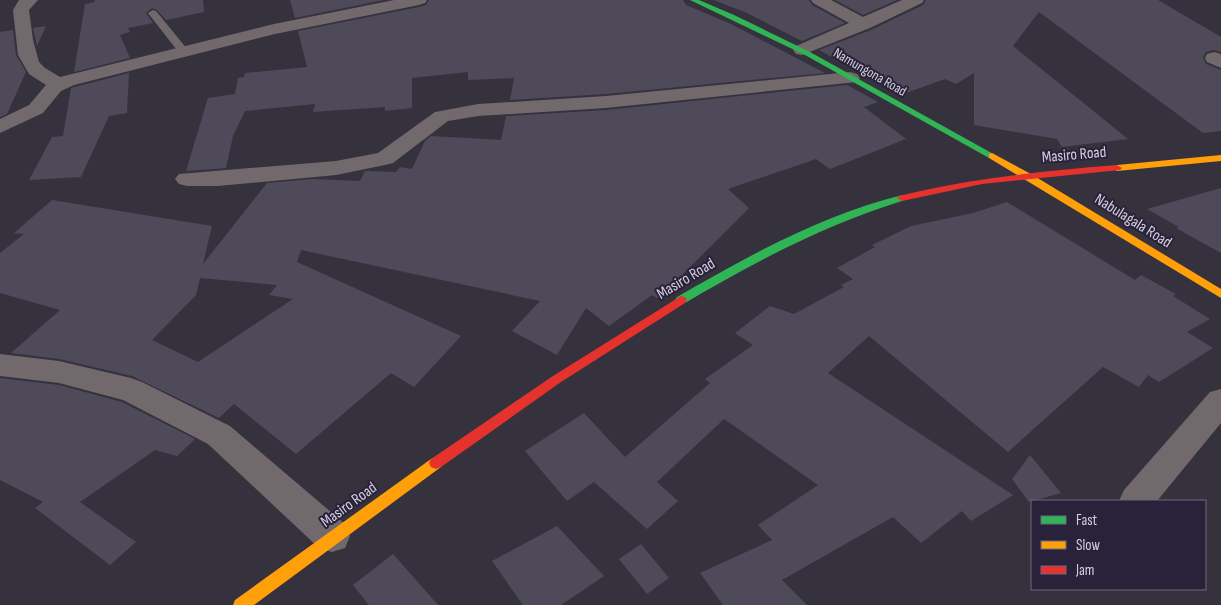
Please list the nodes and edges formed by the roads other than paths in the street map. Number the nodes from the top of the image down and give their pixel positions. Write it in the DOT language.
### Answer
graph roads {
  1 [pos="419,0"];
  2 [pos="693,0"];
  3 [pos="819,0"];
  4 [pos="916,0"];
  5 [pos="25,1"];
  6 [pos="153,13"];
  7 [pos="864,24"];
  8 [pos="802,50"];
  9 [pos="184,52"];
  10 [pos="850,78"];
  11 [pos="59,84"];
  12 [pos="0,127"];
  13 [pos="1221,158"];
  14 [pos="1028,176"];
  15 [pos="187,179"];
  16 [pos="1221,294"];
  17 [pos="0,365"];
  18 [pos="1221,401"];
  19 [pos="1137,500"];
  20 [pos="332,536"];
  21 [pos="241,605"];
  1 -- 9 [label="street"];
  2 -- 8 [label="main road, Namungona Road"];
  3 -- 7 [label="street"];
  4 -- 7 [label="street"];
  5 -- 11 [label="street"];
  6 -- 9 [label="lane"];
  7 -- 8 [label="street"];
  8 -- 10 [label="main road, Namungona Road"];
  9 -- 11 [label="street"];
  10 -- 14 [label="main road, Namungona Road"];
  10 -- 15 [label="street"];
  11 -- 12 [label="street"];
  13 -- 14 [label="main road, Masiro Road"];
  14 -- 16 [label="main road, Nabulagala Road"];
  14 -- 20 [label="main road, Masiro Road"];
  17 -- 20 [label="street"];
  18 -- 19 [label="street"];
  20 -- 21 [label="main road, Masiro Road"];
}
